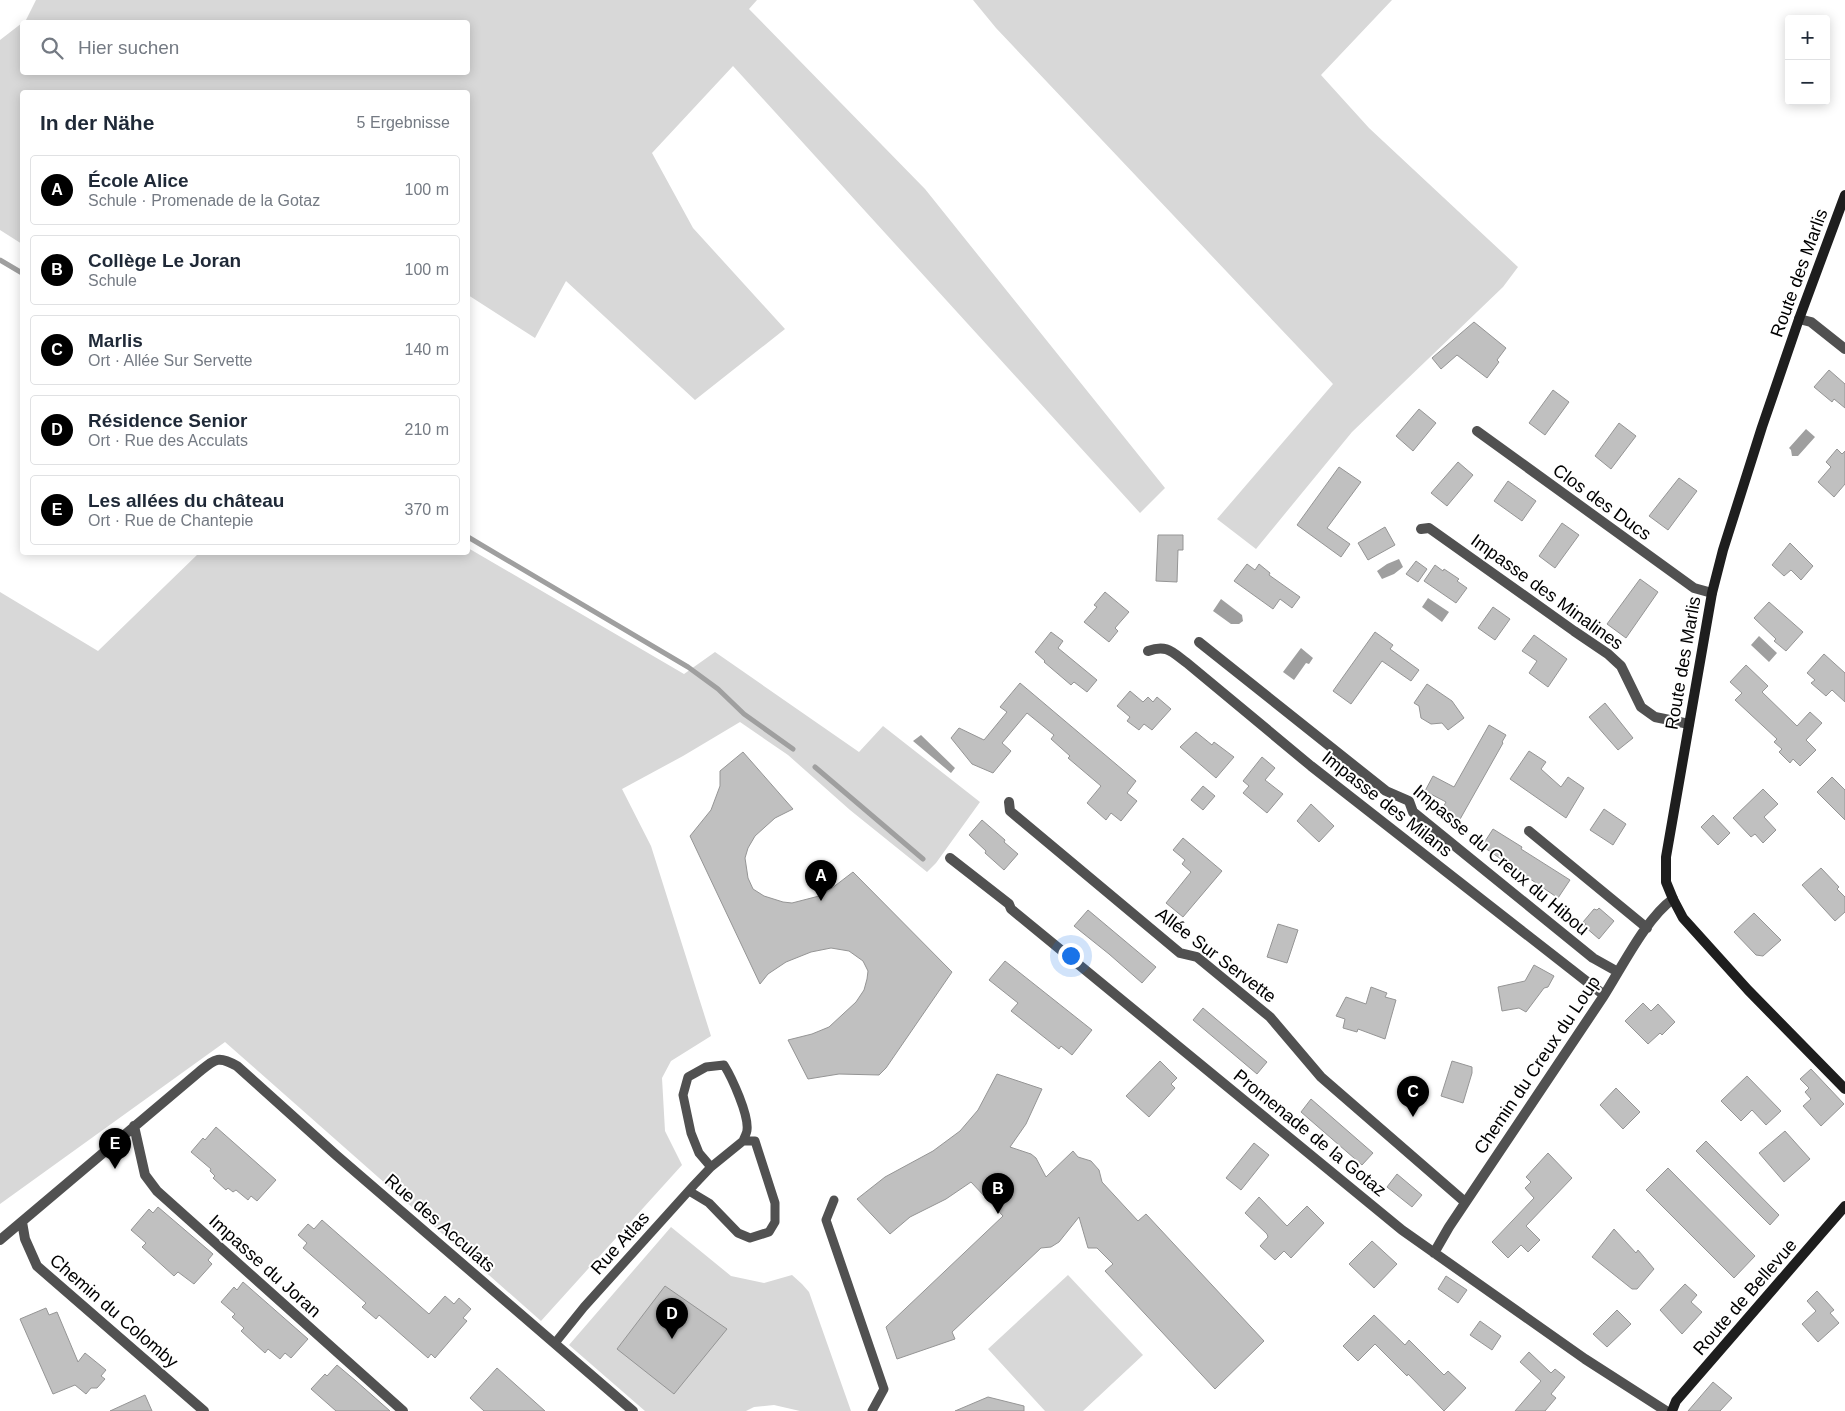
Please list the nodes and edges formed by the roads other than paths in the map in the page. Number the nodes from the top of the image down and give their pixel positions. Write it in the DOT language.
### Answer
graph roads {
  1 [pos="1845,195"];
  2 [pos="1799,319"];
  3 [pos="1845,349"];
  4 [pos="1477,431"];
  5 [pos="1421,529"];
  6 [pos="1712,593"];
  7 [pos="1199,642"];
  8 [pos="1148,651"];
  9 [pos="1688,724"];
  10 [pos="1009,802"];
  11 [pos="1529,831"];
  12 [pos="950,858"];
  13 [pos="1673,899"];
  14 [pos="1647,928"];
  15 [pos="1618,972"];
  16 [pos="1604,995"];
  17 [pos="1845,1089"];
  18 [pos="134,1126"];
  19 [pos="743,1141"];
  20 [pos="711,1167"];
  21 [pos="690,1191"];
  22 [pos="834,1200"];
  23 [pos="1465,1202"];
  24 [pos="1845,1206"];
  25 [pos="22,1222"];
  26 [pos="0,1240"];
  27 [pos="1434,1253"];
  28 [pos="555,1343"];
  29 [pos="204,1411"];
  30 [pos="403,1411"];
  31 [pos="633,1411"];
  32 [pos="872,1411"];
  33 [pos="1666,1411"];
  34 [pos="1672,1411"];
  1 -- 2 [label="street, Route des Marlis"];
  2 -- 3 [label="street"];
  2 -- 6 [label="street, Route des Marlis"];
  4 -- 6 [label="street, Clos des Ducs"];
  5 -- 9 [label="street, Impasse des Minalines"];
  6 -- 9 [label="street, Route des Marlis"];
  7 -- 15 [label="street, Impasse du Creux du Hibou"];
  8 -- 16 [label="street, Impasse des Milans"];
  9 -- 13 [label="street, Route des Marlis"];
  10 -- 23 [label="street, Allée Sur Servette"];
  11 -- 14 [label="street"];
  12 -- 27 [label="street, Promenade de la Gotaz"];
  13 -- 14 [label="street, Chemin du Creux du Loup"];
  13 -- 17 [label="street, Route des Marlis"];
  14 -- 15 [label="street, Chemin du Creux du Loup"];
  15 -- 16 [label="street, Chemin du Creux du Loup"];
  16 -- 23 [label="street, Chemin du Creux du Loup"];
  18 -- 25 [label="street"];
  18 -- 28 [label="street, Rue des Acculats"];
  18 -- 30 [label="street, Impasse du Joran"];
  19 -- 20 [label="lane, Rue Atlas"];
  19 -- 20 [label="lane"];
  19 -- 21 [label="lane"];
  20 -- 21 [label="lane, Rue Atlas"];
  21 -- 28 [label="lane, Rue Atlas"];
  22 -- 32 [label="lane"];
  23 -- 27 [label="street, Chemin du Creux du Loup"];
  24 -- 34 [label="street, Route de Bellevue"];
  25 -- 26 [label="street"];
  25 -- 29 [label="street, Chemin du Colomby"];
  27 -- 33 [label="street, Promenade de la Gotaz"];
  28 -- 31 [label="street, Rue des Acculats"];
}
